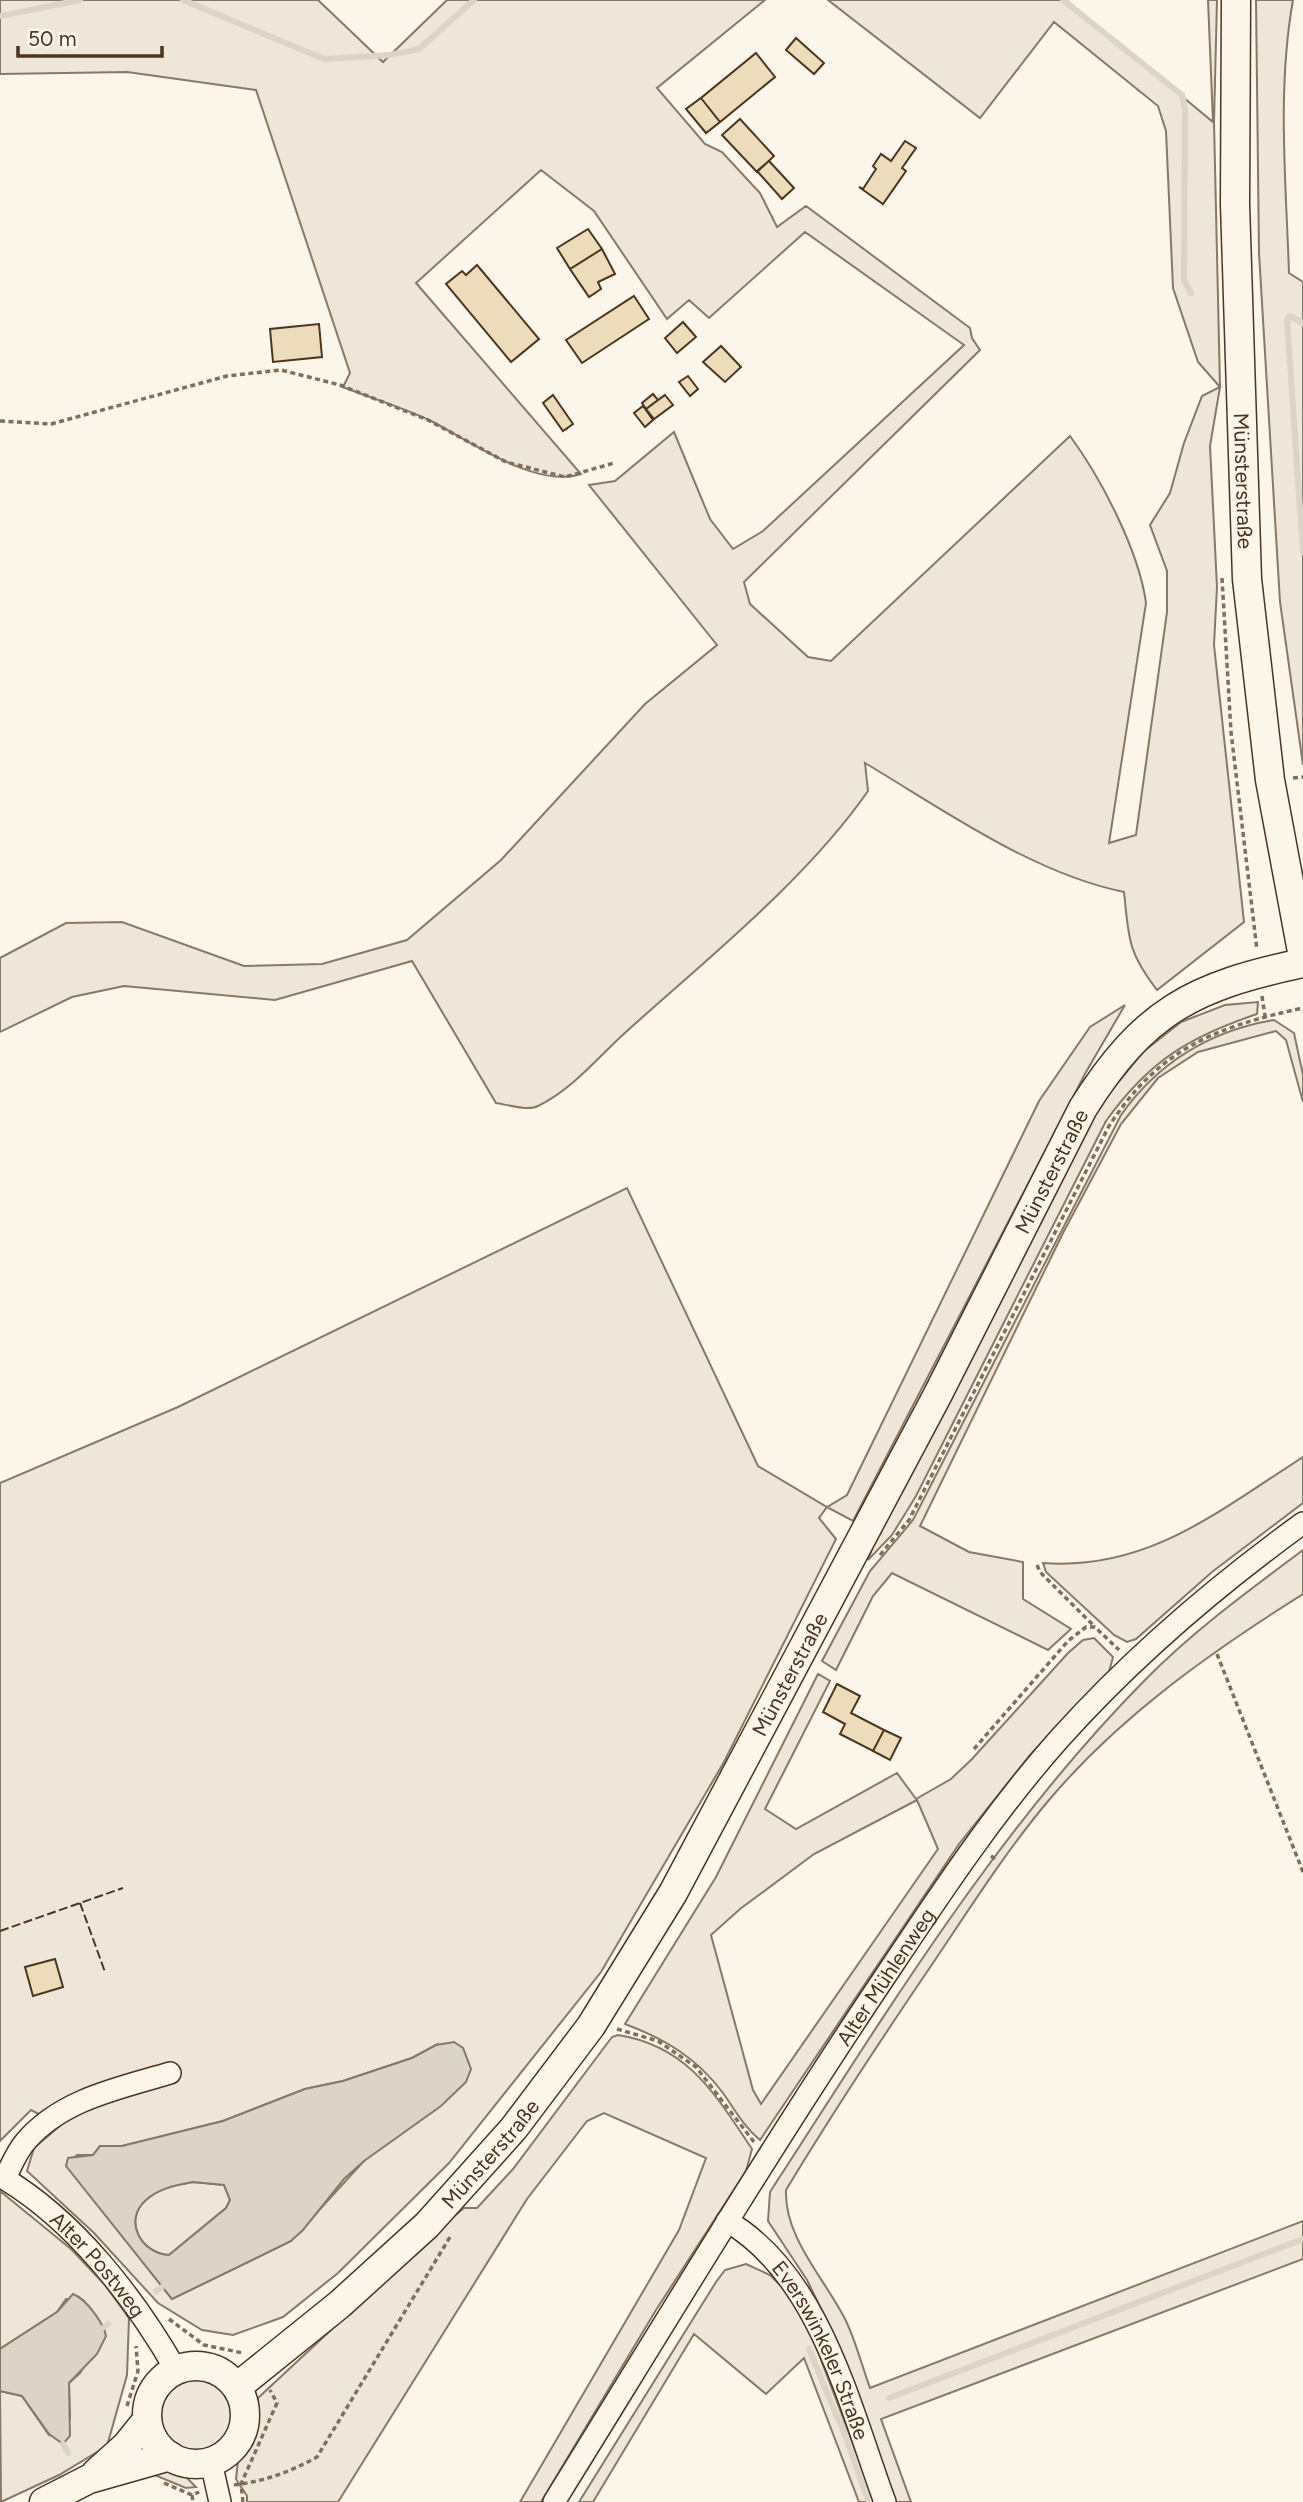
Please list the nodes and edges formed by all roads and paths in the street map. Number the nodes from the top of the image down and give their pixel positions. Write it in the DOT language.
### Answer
graph roads {
  1 [pos="1236,0"];
  2 [pos="0,421"];
  3 [pos="614,463"];
  4 [pos="1222,576"];
  5 [pos="1303,957"];
  6 [pos="1303,963"];
  7 [pos="1261,972"];
  8 [pos="1303,1008"];
  9 [pos="1266,1016"];
  10 [pos="1303,1523"];
  11 [pos="879,1556"];
  12 [pos="1037,1565"];
  13 [pos="1095,1628"];
  14 [pos="1217,1654"];
  15 [pos="1133,1664"];
  16 [pos="974,1749"];
  17 [pos="1303,1872"];
  18 [pos="620,2017"];
  19 [pos="170,2073"];
  20 [pos="769,2155"];
  21 [pos="2,2177"];
  22 [pos="727,2221"];
  23 [pos="453,2231"];
  24 [pos="150,2324"];
  25 [pos="176,2370"];
  26 [pos="247,2379"];
  27 [pos="137,2414"];
  28 [pos="170,2456"];
  29 [pos="137,2464"];
  30 [pos="89,2479"];
  31 [pos="216,2484"];
  32 [pos="242,2484"];
  33 [pos="192,2495"];
  34 [pos="44,2502"];
  35 [pos="193,2502"];
  36 [pos="243,2502"];
  37 [pos="554,2502"];
  38 [pos="885,2502"];
  1 -- 5 [label="main road, Münsterstraße"];
  2 -- 3 [label="path"];
  4 -- 7 [label="path"];
  6 -- 7 [label="main road, Münsterstraße"];
  7 -- 9 [label="path"];
  7 -- 26 [label="main road, Münsterstraße"];
  8 -- 9 [label="path"];
  9 -- 11 [label="path"];
  10 -- 15 [label="street, Alter Mühlenweg"];
  12 -- 13 [label="path"];
  13 -- 15 [label="path"];
  13 -- 16 [label="path"];
  14 -- 17 [label="path"];
  15 -- 20 [label="street, Alter Mühlenweg"];
  18 -- 20 [label="path"];
  19 -- 21 [label="street"];
  20 -- 22 [label="street, Alter Mühlenweg"];
  21 -- 24 [label="street, Alter Postweg"];
  22 -- 37 [label="street, Alter Mühlenweg"];
  22 -- 38 [label="street, Everswinkeler Straße"];
  23 -- 32 [label="path"];
  24 -- 25 [label="street, Alter Postweg"];
  24 -- 26 [label="path"];
  24 -- 27 [label="path"];
  25 -- 26 [label="main road"];
  25 -- 27 [label="main road"];
  26 -- 31 [label="main road"];
  26 -- 32 [label="path"];
  27 -- 28 [label="main road"];
  27 -- 30 [label="main road"];
  28 -- 29 [label="main road"];
  28 -- 31 [label="main road"];
  29 -- 30 [label="main road"];
  29 -- 33 [label="path"];
  30 -- 34 [label="main road"];
  31 -- 32 [label="path"];
  31 -- 33 [label="path"];
  32 -- 36 [label="path"];
  33 -- 35 [label="path"];
}
